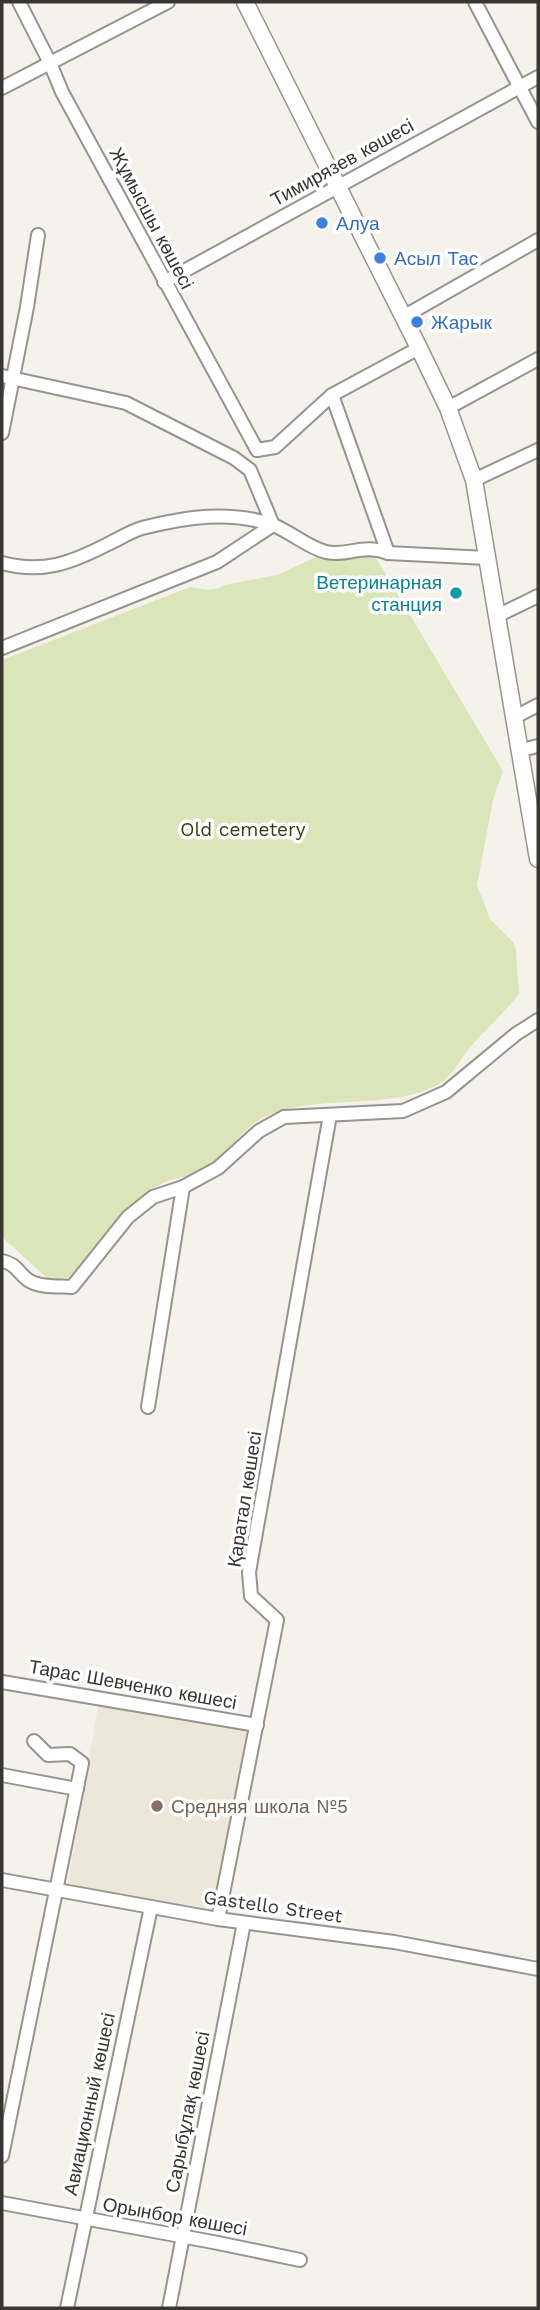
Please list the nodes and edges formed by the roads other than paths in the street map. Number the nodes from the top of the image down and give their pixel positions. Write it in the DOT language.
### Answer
graph roads {
  1 [pos="19,2"];
  2 [pos="168,2"];
  3 [pos="245,2"];
  4 [pos="475,2"];
  5 [pos="50,63"];
  6 [pos="538,77"];
  7 [pos="520,87"];
  8 [pos="2,88"];
  9 [pos="538,122"];
  10 [pos="337,186"];
  11 [pos="38,235"];
  12 [pos="538,240"];
  13 [pos="164,282"];
  14 [pos="403,317"];
  15 [pos="419,348"];
  16 [pos="538,359"];
  17 [pos="7,377"];
  18 [pos="332,395"];
  19 [pos="448,408"];
  20 [pos="2,433"];
  21 [pos="257,450"];
  22 [pos="538,450"];
  23 [pos="250,470"];
  24 [pos="474,480"];
  25 [pos="273,525"];
  26 [pos="388,553"];
  27 [pos="487,558"];
  28 [pos="2,563"];
  29 [pos="538,596"];
  30 [pos="497,616"];
  31 [pos="2,648"];
  32 [pos="538,705"];
  33 [pos="515,716"];
  34 [pos="538,746"];
  35 [pos="521,750"];
  36 [pos="538,859"];
  37 [pos="538,1020"];
  38 [pos="330,1115"];
  39 [pos="183,1187"];
  40 [pos="2,1261"];
  41 [pos="148,1407"];
  42 [pos="2,1682"];
  43 [pos="257,1725"];
  44 [pos="34,1741"];
  45 [pos="2,1775"];
  46 [pos="77,1789"];
  47 [pos="2,1880"];
  48 [pos="57,1890"];
  49 [pos="151,1907"];
  50 [pos="218,1919"];
  51 [pos="244,1923"];
  52 [pos="538,1969"];
  53 [pos="2,2156"];
  54 [pos="2,2203"];
  55 [pos="84,2220"];
  56 [pos="182,2237"];
  57 [pos="300,2260"];
  58 [pos="67,2308"];
  59 [pos="169,2308"];
  1 -- 5 [label="street, Жұмысшы көшесі"];
  2 -- 5 [label="street"];
  3 -- 10 [label="main road"];
  4 -- 7 [label="street"];
  5 -- 8 [label="street"];
  5 -- 13 [label="street, Жұмысшы көшесі"];
  6 -- 7 [label="street, Тимирязев көшесі"];
  7 -- 9 [label="street"];
  7 -- 10 [label="street, Тимирязев көшесі"];
  10 -- 13 [label="street, Тимирязев көшесі"];
  10 -- 14 [label="main road"];
  11 -- 17 [label="street"];
  12 -- 14 [label="street"];
  13 -- 21 [label="street, Жұмысшы көшесі"];
  14 -- 15 [label="main road"];
  15 -- 18 [label="street"];
  15 -- 19 [label="main road"];
  16 -- 19 [label="street"];
  17 -- 20 [label="street"];
  17 -- 23 [label="street"];
  18 -- 21 [label="street"];
  18 -- 26 [label="street"];
  19 -- 24 [label="main road"];
  21 -- 23 [label="street"];
  22 -- 24 [label="street"];
  23 -- 25 [label="street"];
  24 -- 27 [label="main road"];
  25 -- 26 [label="street"];
  25 -- 28 [label="street"];
  25 -- 31 [label="street"];
  26 -- 27 [label="street"];
  27 -- 30 [label="main road"];
  29 -- 30 [label="street"];
  30 -- 33 [label="main road"];
  32 -- 33 [label="street"];
  33 -- 35 [label="main road"];
  34 -- 35 [label="street"];
  35 -- 36 [label="main road"];
  37 -- 38 [label="street"];
  38 -- 39 [label="street"];
  38 -- 43 [label="street, Қаратал көшесі"];
  39 -- 40 [label="street"];
  39 -- 41 [label="street"];
  42 -- 43 [label="street, Тарас Шевченко көшесі"];
  43 -- 50 [label="street, Қаратал көшесі"];
  44 -- 46 [label="street"];
  45 -- 46 [label="street"];
  46 -- 48 [label="street"];
  47 -- 48 [label="street, Gastello Street"];
  48 -- 49 [label="street, Gastello Street"];
  48 -- 53 [label="street"];
  49 -- 50 [label="street, Gastello Street"];
  49 -- 55 [label="street, Авиационный көшесі"];
  50 -- 51 [label="street, Gastello Street"];
  51 -- 52 [label="street, Gastello Street"];
  51 -- 56 [label="street, Сарыбұлақ көшесі"];
  54 -- 55 [label="street, Орынбор көшесі"];
  55 -- 56 [label="street, Орынбор көшесі"];
  55 -- 58 [label="street, Авиационный көшесі"];
  56 -- 57 [label="street, Орынбор көшесі"];
  56 -- 59 [label="street, Сарыбұлақ көшесі"];
}
